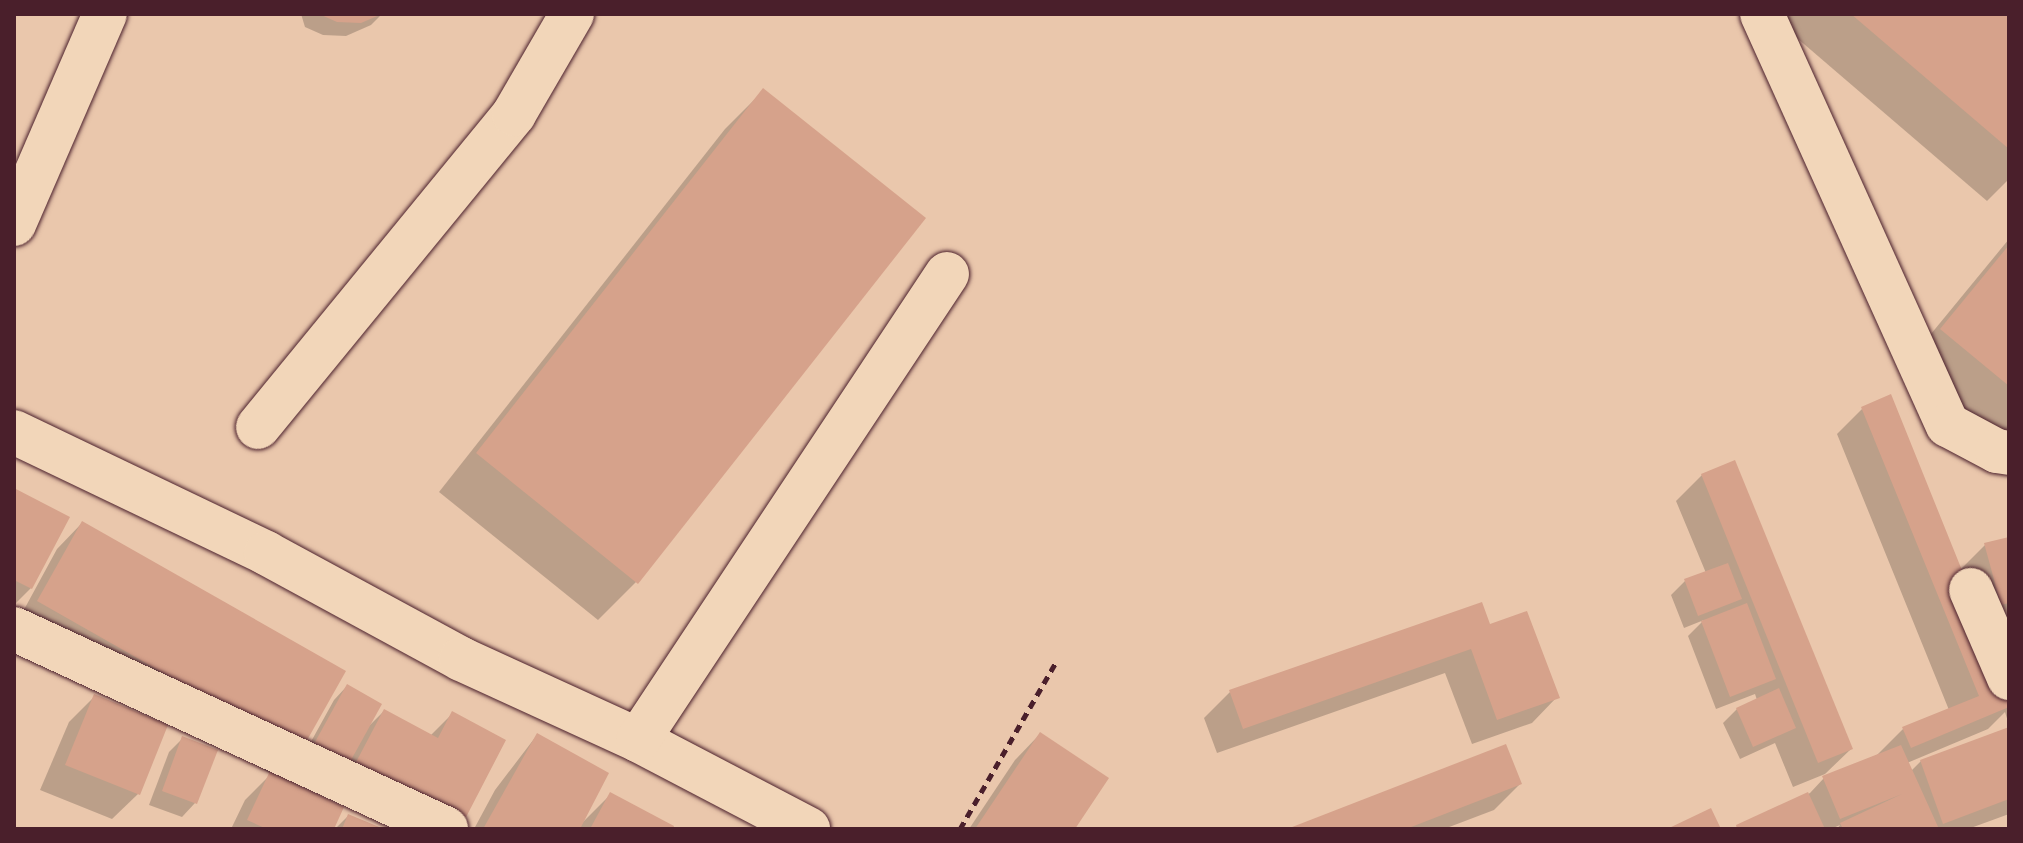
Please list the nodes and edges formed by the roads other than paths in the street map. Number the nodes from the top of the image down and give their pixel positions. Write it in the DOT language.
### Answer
graph roads {
  1 [pos="105,14"];
  2 [pos="572,14"];
  3 [pos="1762,14"];
  4 [pos="14,224"];
  5 [pos="947,274"];
  6 [pos="258,427"];
  7 [pos="14,432"];
  8 [pos="2009,453"];
  9 [pos="1971,590"];
  10 [pos="14,629"];
  11 [pos="2009,678"];
  12 [pos="638,740"];
  13 [pos="446,829"];
  14 [pos="808,829"];
  1 -- 4 [label="street"];
  2 -- 6 [label="street"];
  3 -- 8 [label="street"];
  5 -- 12 [label="street"];
  7 -- 12 [label="street"];
  9 -- 11 [label="street"];
  10 -- 13 [label="street"];
  12 -- 14 [label="street"];
}
